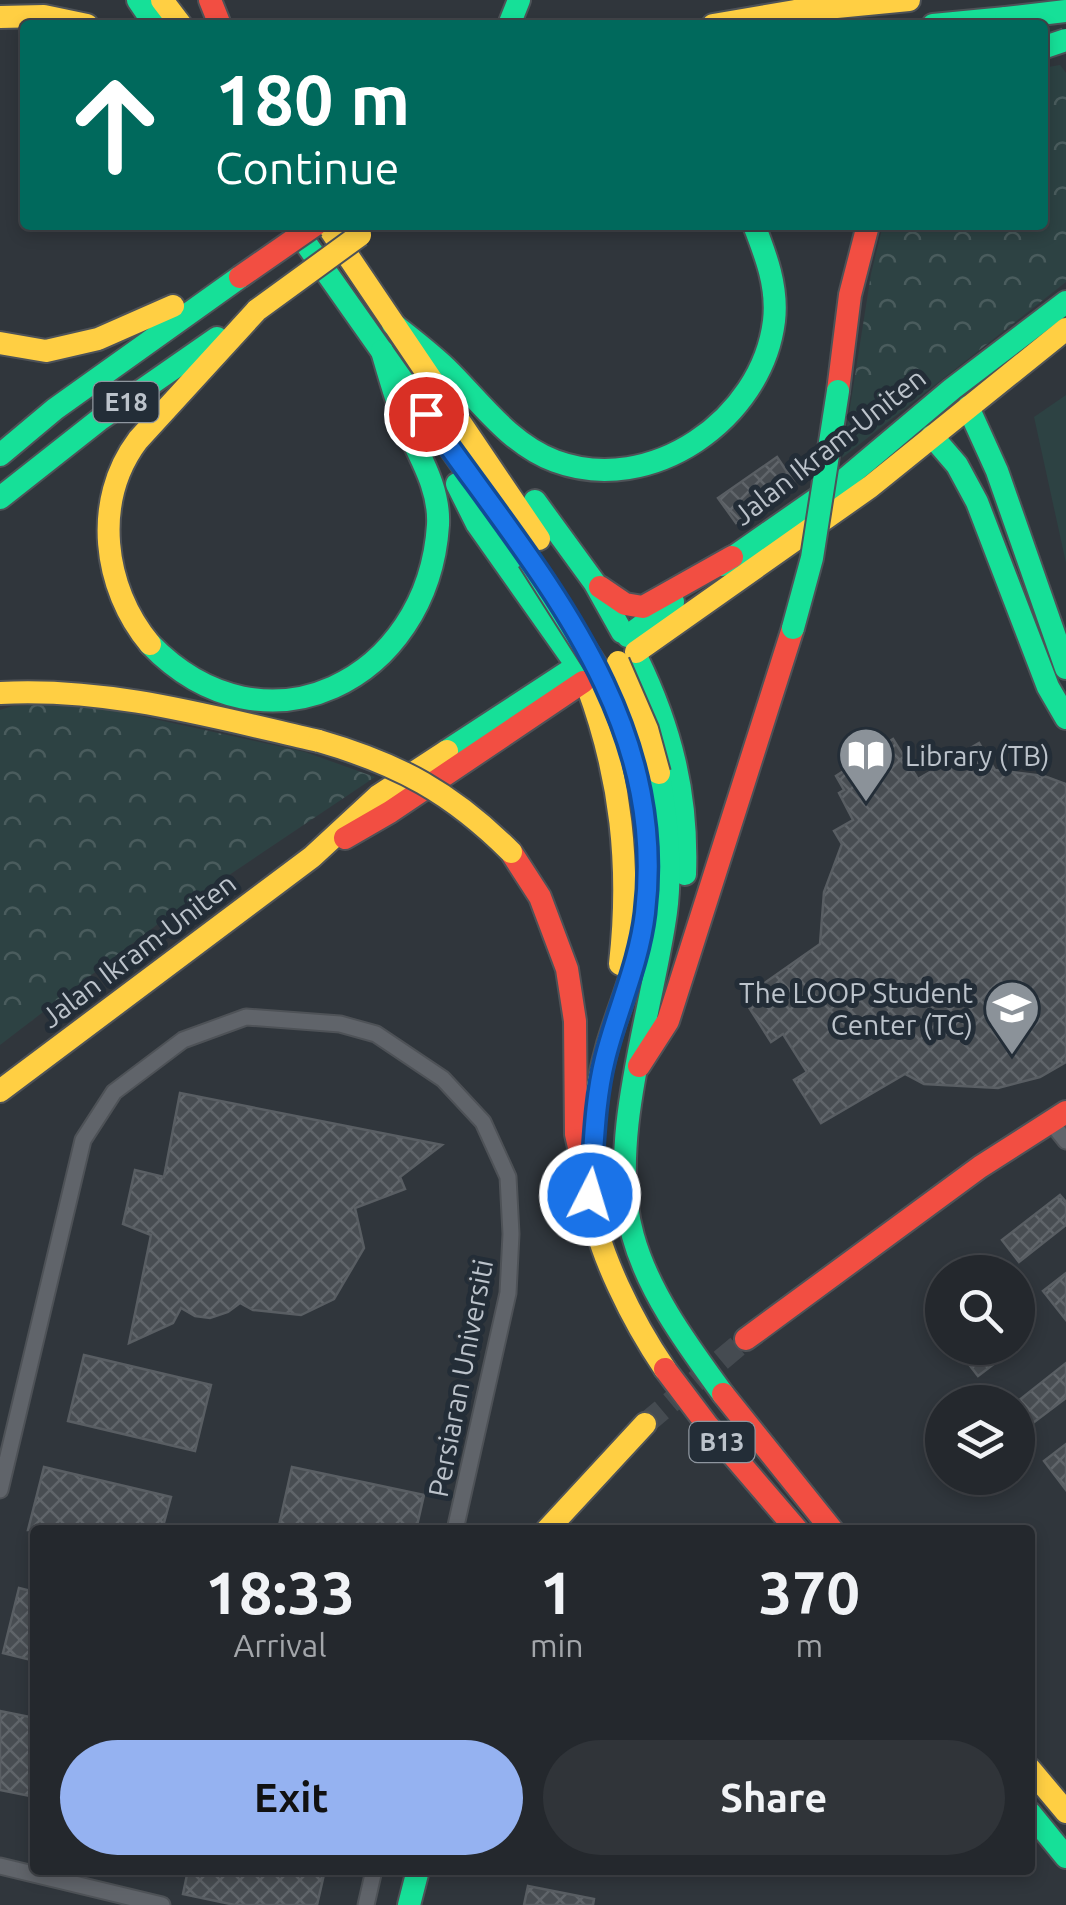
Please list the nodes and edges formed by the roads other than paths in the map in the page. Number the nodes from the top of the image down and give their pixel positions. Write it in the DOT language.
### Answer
graph roads {
  1 [pos="162,0"];
  2 [pos="909,0"];
  3 [pos="1028,0"];
  4 [pos="1050,0"];
  5 [pos="895,1"];
  6 [pos="1066,11"];
  7 [pos="0,17"];
  8 [pos="73,20"];
  9 [pos="178,20"];
  10 [pos="742,20"];
  11 [pos="985,20"];
  12 [pos="1043,20"];
  13 [pos="1066,22"];
  14 [pos="1048,26"];
  15 [pos="1066,50"];
  16 [pos="297,230"];
  17 [pos="308,230"];
  18 [pos="329,230"];
  19 [pos="367,230"];
  20 [pos="756,230"];
  21 [pos="867,230"];
  22 [pos="233,282"];
  23 [pos="1066,302"];
  24 [pos="256,310"];
  25 [pos="393,324"];
  26 [pos="1066,329"];
  27 [pos="0,343"];
  28 [pos="382,350"];
  29 [pos="413,352"];
  30 [pos="406,386"];
  31 [pos="968,407"];
  32 [pos="932,436"];
  33 [pos="0,455"];
  34 [pos="1007,494"];
  35 [pos="0,498"];
  36 [pos="977,502"];
  37 [pos="1025,553"];
  38 [pos="539,557"];
  39 [pos="732,557"];
  40 [pos="998,560"];
  41 [pos="594,582"];
  42 [pos="631,644"];
  43 [pos="1066,668"];
  44 [pos="579,674"];
  45 [pos="0,693"];
  46 [pos="1066,718"];
  47 [pos="650,780"];
  48 [pos="612,1032"];
  49 [pos="644,1038"];
  50 [pos="638,1066"];
  51 [pos="0,1091"];
  52 [pos="1061,1116"];
  53 [pos="1066,1140"];
  54 [pos="590,1195"];
  55 [pos="746,1339"];
  56 [pos="645,1424"];
  57 [pos="0,1490"];
  58 [pos="457,1525"];
  59 [pos="552,1525"];
  60 [pos="793,1525"];
  61 [pos="828,1525"];
  62 [pos="1035,1775"];
  63 [pos="1066,1812"];
  64 [pos="1035,1819"];
  65 [pos="1066,1857"];
  66 [pos="0,1866"];
  67 [pos="30,1873"];
  68 [pos="37,1875"];
  69 [pos="373,1875"];
  70 [pos="417,1875"];
  71 [pos="162,1905"];
  72 [pos="366,1905"];
  73 [pos="409,1905"];
  1 -- 9 [label="main road"];
  2 -- 5 [label="main road"];
  3 -- 12 [label="street"];
  4 -- 13 [label="street"];
  5 -- 10 [label="main road"];
  6 -- 11 [label="main road, bridge"];
  7 -- 8 [label="main road"];
  14 -- 15 [label="street"];
  16 -- 28 [label="main road"];
  17 -- 22 [label="main road, E18, bridge"];
  18 -- 25 [label="main road"];
  19 -- 24 [label="main road, E18, bridge"];
  20 -- 25 [label="main road"];
  21 -- 50 [label="main road, bridge"];
  22 -- 27 [label="main road"];
  22 -- 33 [label="main road, E18"];
  23 -- 39 [label="main road, Jalan Ikram-Uniten"];
  24 -- 28 [label="main road"];
  24 -- 35 [label="main road, E18"];
  25 -- 29 [label="main road"];
  26 -- 31 [label="main road, Jalan Ikram-Uniten"];
  28 -- 30 [label="main road, B13"];
  29 -- 38 [label="main road, B13"];
  29 -- 41 [label="main road"];
  30 -- 38 [label="main road, B13"];
  30 -- 44 [label="main road"];
  31 -- 32 [label="main road, Jalan Ikram-Uniten"];
  31 -- 34 [label="main road"];
  32 -- 36 [label="main road"];
  32 -- 42 [label="main road, Jalan Ikram-Uniten"];
  34 -- 36 [label="main road"];
  34 -- 37 [label="main road"];
  36 -- 40 [label="main road"];
  37 -- 40 [label="main road"];
  37 -- 43 [label="main road"];
  38 -- 47 [label="main road, B13, bridge"];
  39 -- 41 [label="main road"];
  39 -- 42 [label="main road, Jalan Ikram-Uniten"];
  40 -- 46 [label="main road"];
  41 -- 42 [label="main road"];
  42 -- 44 [label="main road"];
  42 -- 44 [label="main road"];
  42 -- 49 [label="main road"];
  44 -- 48 [label="main road"];
  44 -- 51 [label="main road, Jalan Ikram-Uniten"];
  45 -- 54 [label="main road, bridge"];
  47 -- 48 [label="main road, B13"];
  47 -- 49 [label="main road, B13"];
  48 -- 54 [label="main road, B13"];
  49 -- 50 [label="main road, B13"];
  50 -- 61 [label="main road, B13"];
  52 -- 53 [label="street"];
  52 -- 55 [label="main road"];
  54 -- 60 [label="main road, B13"];
  56 -- 59 [label="main road"];
  57 -- 58 [label="street, Persiaran Universiti"];
  62 -- 63 [label="main road"];
  64 -- 65 [label="main road"];
  66 -- 67 [label="street"];
  68 -- 71 [label="street"];
  69 -- 72 [label="street"];
  70 -- 73 [label="main road"];
}
